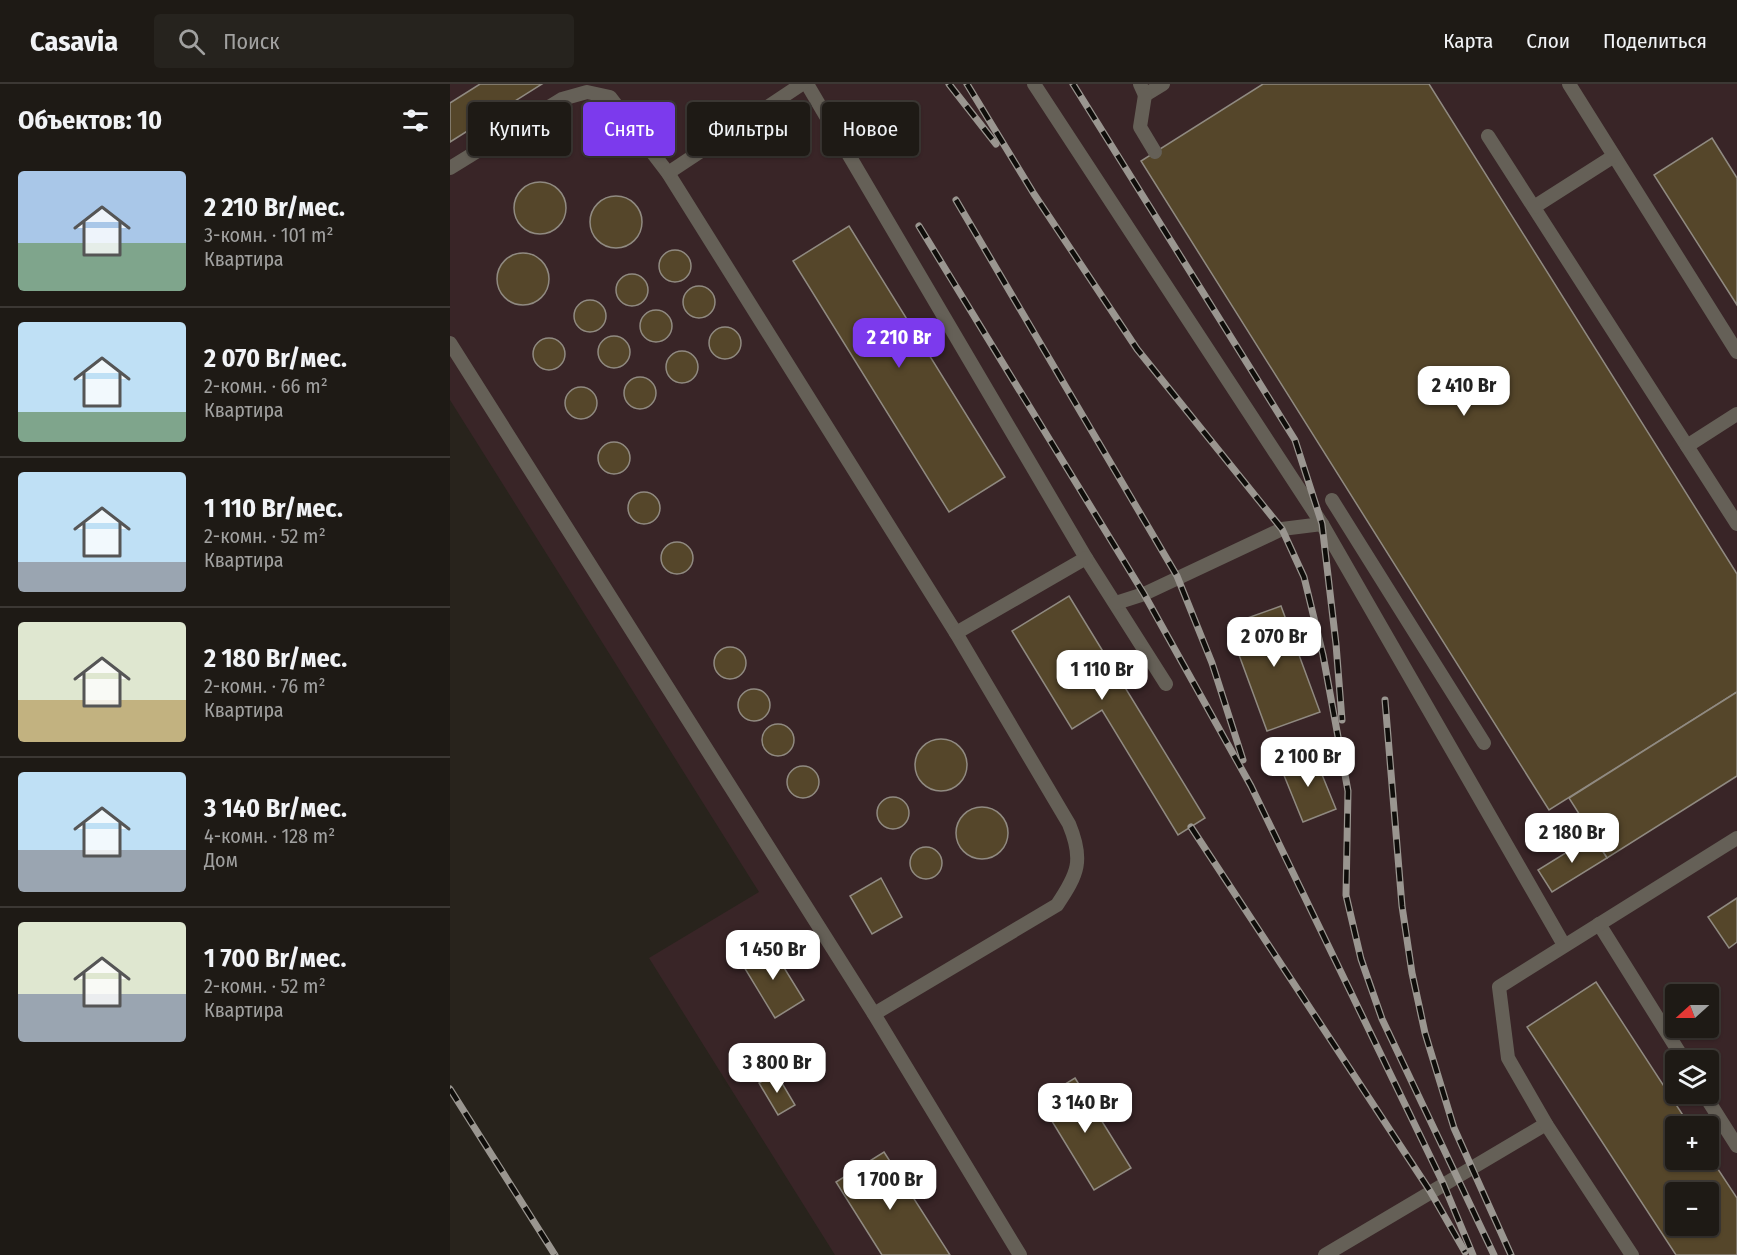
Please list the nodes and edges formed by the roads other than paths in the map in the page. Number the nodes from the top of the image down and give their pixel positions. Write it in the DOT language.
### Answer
graph roads {
  1 [pos="802,84"];
  2 [pos="807,84"];
  3 [pos="1034,84"];
  4 [pos="1163,84"];
  5 [pos="1569,84"];
  6 [pos="1143,90"];
  7 [pos="1488,136"];
  8 [pos="1155,152"];
  9 [pos="1614,156"];
  10 [pos="450,168"];
  11 [pos="668,173"];
  12 [pos="1534,207"];
  13 [pos="450,343"];
  14 [pos="1737,352"];
  15 [pos="1737,414"];
  16 [pos="1687,446"];
  17 [pos="1332,500"];
  18 [pos="1322,524"];
  19 [pos="1737,524"];
  20 [pos="1086,558"];
  21 [pos="1376,570"];
  22 [pos="1356,583"];
  23 [pos="1116,603"];
  24 [pos="956,633"];
  25 [pos="1166,684"];
  26 [pos="1484,743"];
  27 [pos="1737,838"];
  28 [pos="1599,924"];
  29 [pos="1564,945"];
  30 [pos="873,1014"];
  31 [pos="1678,1050"];
  32 [pos="1710,1104"];
  33 [pos="1546,1124"];
  34 [pos="1737,1146"];
  35 [pos="1020,1255"];
  36 [pos="1325,1255"];
  37 [pos="1632,1255"];
  1 -- 11 [label="lane"];
  2 -- 20 [label="lane"];
  3 -- 18 [label="lane"];
  4 -- 6 [label="lane"];
  5 -- 9 [label="lane"];
  6 -- 8 [label="lane"];
  7 -- 12 [label="lane"];
  9 -- 12 [label="lane"];
  9 -- 14 [label="lane"];
  10 -- 11 [label="lane"];
  11 -- 24 [label="lane"];
  12 -- 16 [label="lane"];
  13 -- 30 [label="lane"];
  15 -- 16 [label="lane"];
  16 -- 19 [label="lane"];
  17 -- 21 [label="lane"];
  18 -- 22 [label="lane"];
  18 -- 23 [label="lane"];
  20 -- 23 [label="lane"];
  20 -- 24 [label="lane"];
  21 -- 22 [label="lane"];
  21 -- 26 [label="lane"];
  22 -- 29 [label="lane"];
  23 -- 25 [label="lane"];
  24 -- 30 [label="lane"];
  27 -- 28 [label="lane"];
  28 -- 29 [label="lane"];
  28 -- 31 [label="lane"];
  29 -- 33 [label="lane"];
  30 -- 35 [label="lane"];
  32 -- 34 [label="lane"];
  33 -- 36 [label="lane"];
  33 -- 37 [label="lane"];
}
